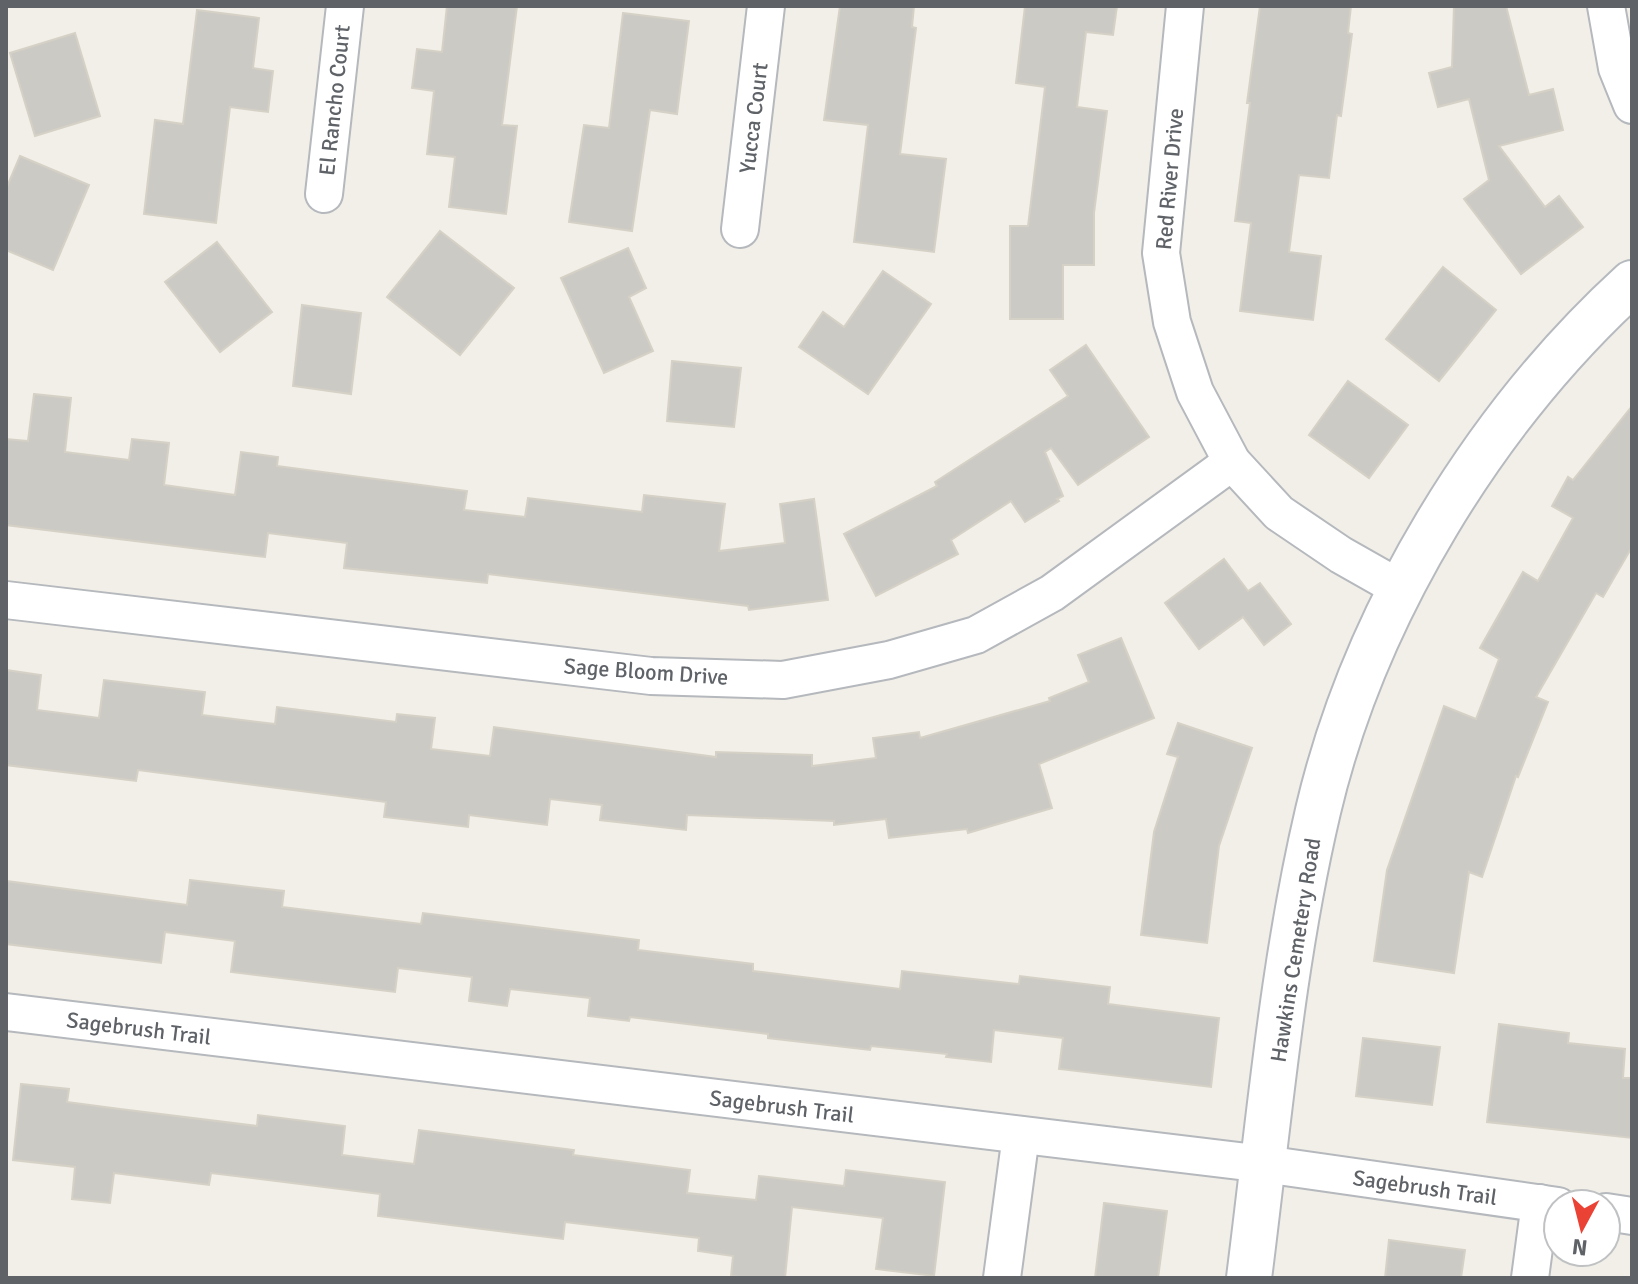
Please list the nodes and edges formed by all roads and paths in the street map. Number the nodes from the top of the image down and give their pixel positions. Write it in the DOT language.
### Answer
graph roads {
  1 [pos="345,6"];
  2 [pos="766,6"];
  3 [pos="1185,6"];
  4 [pos="1606,6"];
  5 [pos="1632,105"];
  6 [pos="324,194"];
  7 [pos="740,229"];
  8 [pos="1632,283"];
  9 [pos="1232,462"];
  10 [pos="1401,589"];
  11 [pos="6,600"];
  12 [pos="6,1012"];
  13 [pos="1021,1135"];
  14 [pos="1264,1164"];
  15 [pos="1542,1203"];
  16 [pos="1542,1231"];
  17 [pos="1002,1278"];
  18 [pos="1249,1278"];
  19 [pos="1530,1278"];
  1 -- 6 [label="street, El Rancho Court"];
  2 -- 7 [label="street, Yucca Court"];
  3 -- 9 [label="street, Red River Drive"];
  4 -- 5 [label="street"];
  8 -- 10 [label="street, Hawkins Cemetery Road"];
  9 -- 10 [label="street, Red River Drive"];
  9 -- 11 [label="street, Sage Bloom Drive"];
  10 -- 14 [label="street, Hawkins Cemetery Road"];
  12 -- 13 [label="street, Sagebrush Trail"];
  13 -- 14 [label="street, Sagebrush Trail"];
  13 -- 17 [label="street"];
  14 -- 15 [label="street, Sagebrush Trail"];
  14 -- 18 [label="street, Hawkins Cemetery Road"];
  16 -- 19 [label="street"];
}
